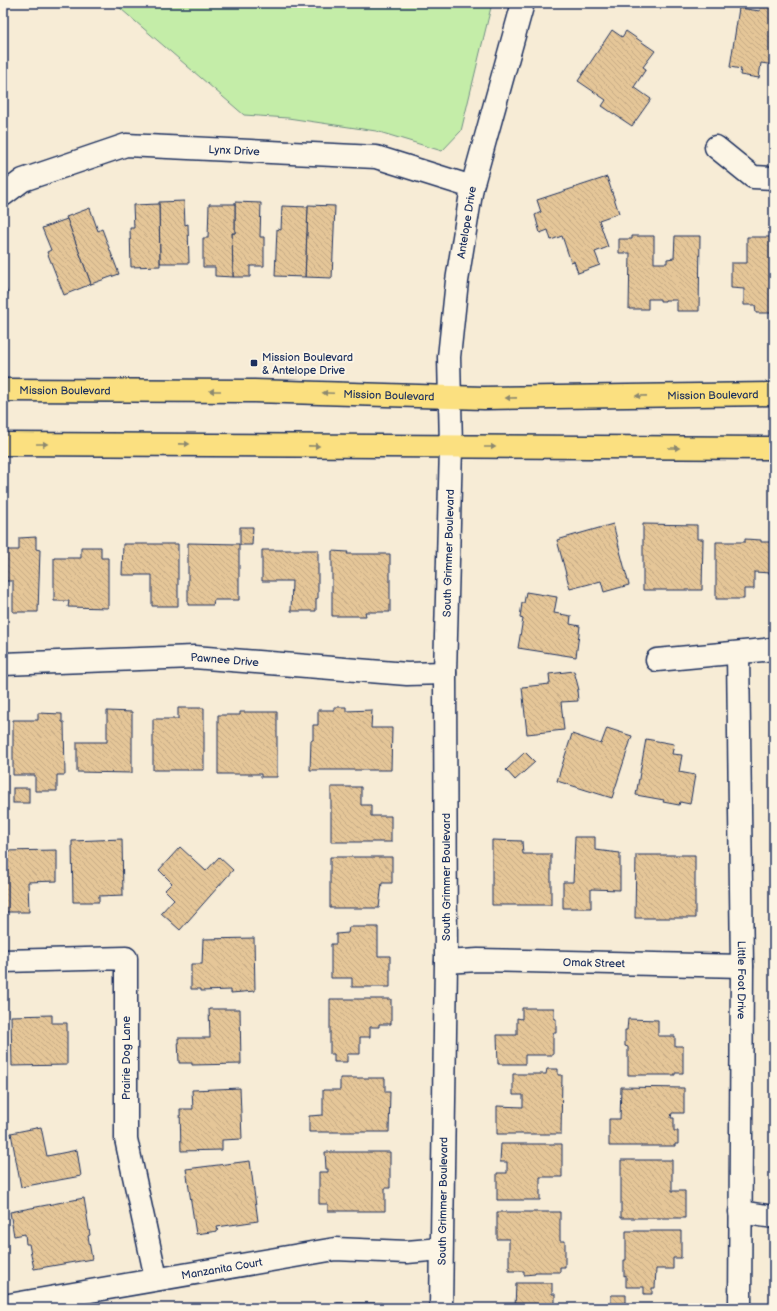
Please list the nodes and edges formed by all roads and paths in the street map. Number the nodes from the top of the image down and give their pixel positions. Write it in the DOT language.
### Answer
graph roads {
  1 [pos="523,3"];
  2 [pos="716,146"];
  3 [pos="774,178"];
  4 [pos="472,187"];
  5 [pos="3,195"];
  6 [pos="3,390"];
  7 [pos="774,394"];
  8 [pos="451,398"];
  9 [pos="3,444"];
  10 [pos="451,447"];
  11 [pos="774,448"];
  12 [pos="774,649"];
  13 [pos="738,652"];
  14 [pos="657,660"];
  15 [pos="3,664"];
  16 [pos="445,673"];
  17 [pos="3,961"];
  18 [pos="446,962"];
  19 [pos="742,966"];
  20 [pos="740,1212"];
  21 [pos="774,1217"];
  22 [pos="441,1249"];
  23 [pos="156,1278"];
  24 [pos="3,1306"];
  25 [pos="441,1308"];
  26 [pos="740,1308"];
  1 -- 4 [label="street, Antelope Drive"];
  2 -- 3 [label="street"];
  4 -- 5 [label="street, Lynx Drive"];
  4 -- 8 [label="street, Antelope Drive"];
  8 -- 6 [label="main road, Mission Boulevard, one-way"];
  7 -- 8 [label="main road, Mission Boulevard, one-way"];
  8 -- 10 [label="street, Antelope Drive"];
  9 -- 10 [label="main road, one-way"];
  10 -- 11 [label="main road, one-way"];
  10 -- 16 [label="street, South Grimmer Boulevard"];
  12 -- 13 [label="street"];
  13 -- 14 [label="street"];
  13 -- 19 [label="street, Little Foot Drive"];
  15 -- 16 [label="street, Pawnee Drive"];
  16 -- 18 [label="street, South Grimmer Boulevard"];
  17 -- 23 [label="street, Prairie Dog Lane"];
  18 -- 19 [label="street, Omak Street"];
  18 -- 22 [label="street, South Grimmer Boulevard"];
  19 -- 20 [label="street, Little Foot Drive"];
  20 -- 21 [label="street"];
  20 -- 26 [label="street, Little Foot Drive"];
  22 -- 23 [label="street, Manzanita Court"];
  22 -- 25 [label="street, South Grimmer Boulevard"];
  23 -- 24 [label="street, Manzanita Court"];
}
